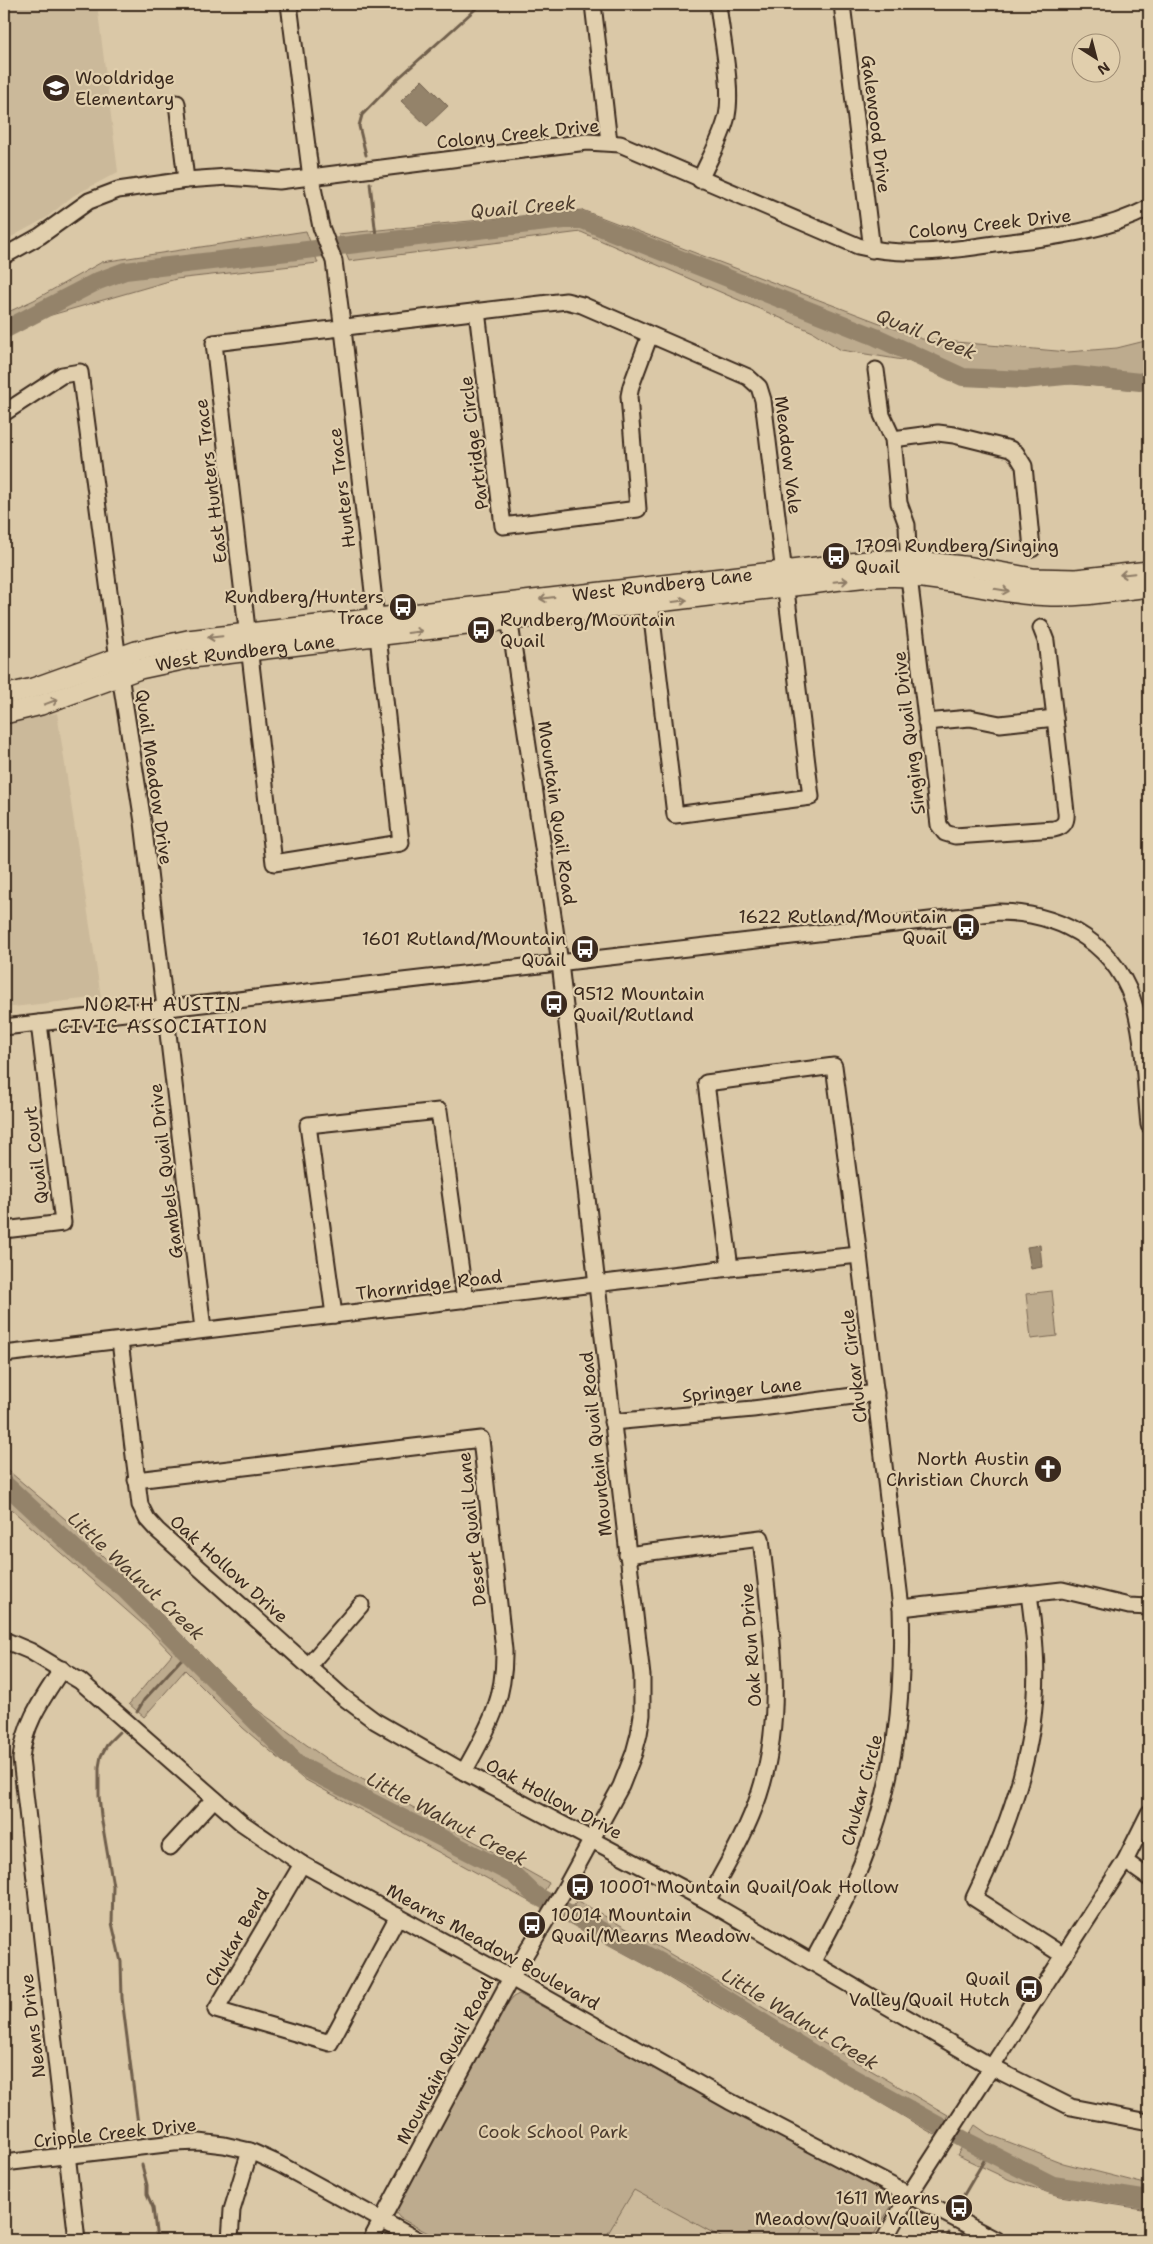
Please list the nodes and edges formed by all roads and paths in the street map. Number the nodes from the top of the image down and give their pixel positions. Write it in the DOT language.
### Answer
graph roads {
  1 [pos="289,4"];
  2 [pos="593,4"];
  3 [pos="718,4"];
  4 [pos="842,4"];
  5 [pos="176,103"];
  6 [pos="609,142"];
  7 [pos="311,178"];
  8 [pos="186,180"];
  9 [pos="700,180"];
  10 [pos="1149,208"];
  11 [pos="872,250"];
  12 [pos="4,256"];
  13 [pos="477,312"];
  14 [pos="342,328"];
  15 [pos="650,335"];
  16 [pos="876,370"];
  17 [pos="4,413"];
  18 [pos="893,439"];
  19 [pos="1032,549"];
  20 [pos="909,568"];
  21 [pos="1149,571"];
  22 [pos="784,579"];
  23 [pos="1107,584"];
  24 [pos="1149,587"];
  25 [pos="650,595"];
  26 [pos="508,612"];
  27 [pos="377,627"];
  28 [pos="1041,628"];
  29 [pos="249,642"];
  30 [pos="119,666"];
  31 [pos="4,695"];
  32 [pos="4,714"];
  33 [pos="1055,718"];
  34 [pos="926,722"];
  35 [pos="274,862"];
  36 [pos="560,964"];
  37 [pos="166,1009"];
  38 [pos="39,1022"];
  39 [pos="4,1027"];
  40 [pos="1149,1125"];
  41 [pos="4,1230"];
  42 [pos="859,1255"];
  43 [pos="730,1268"];
  44 [pos="596,1284"];
  45 [pos="465,1300"];
  46 [pos="334,1315"];
  47 [pos="203,1330"];
  48 [pos="120,1341"];
  49 [pos="4,1354"];
  50 [pos="876,1393"];
  51 [pos="612,1422"];
  52 [pos="136,1480"];
  53 [pos="627,1555"];
  54 [pos="1029,1593"];
  55 [pos="361,1605"];
  56 [pos="1149,1607"];
  57 [pos="901,1608"];
  58 [pos="4,1640"];
  59 [pos="309,1665"];
  60 [pos="62,1669"];
  61 [pos="464,1772"];
  62 [pos="214,1799"];
  63 [pos="1149,1813"];
  64 [pos="592,1840"];
  65 [pos="170,1847"];
  66 [pos="1125,1860"];
  67 [pos="302,1864"];
  68 [pos="1149,1878"];
  69 [pos="707,1901"];
  70 [pos="398,1916"];
  71 [pos="1064,1956"];
  72 [pos="813,1961"];
  73 [pos="511,1978"];
  74 [pos="993,2068"];
  75 [pos="1149,2122"];
  76 [pos="250,2151"];
  77 [pos="67,2156"];
  78 [pos="4,2163"];
  79 [pos="910,2195"];
  80 [pos="381,2220"];
  81 [pos="77,2240"];
  82 [pos="230,2240"];
  83 [pos="371,2240"];
  84 [pos="418,2240"];
  85 [pos="884,2240"];
  86 [pos="996,2240"];
  1 -- 7 [label="street, Hunters Trace"];
  2 -- 6 [label="street"];
  3 -- 9 [label="street"];
  4 -- 11 [label="street, Galewood Drive"];
  5 -- 8 [label="street"];
  6 -- 7 [label="street, Colony Creek Drive"];
  6 -- 9 [label="street, Colony Creek Drive"];
  7 -- 8 [label="street, Colony Creek Drive"];
  7 -- 14 [label="street, Hunters Trace"];
  8 -- 12 [label="street, Colony Creek Drive"];
  9 -- 11 [label="street, Colony Creek Drive"];
  10 -- 11 [label="street, Colony Creek Drive"];
  13 -- 14 [label="street, Meadow Vale"];
  13 -- 15 [label="street, Meadow Vale"];
  13 -- 15 [label="street, Partridge Circle"];
  14 -- 27 [label="street, Hunters Trace"];
  14 -- 29 [label="street, East Hunters Trace"];
  15 -- 22 [label="street, Meadow Vale"];
  16 -- 18 [label="street, Singing Quail Drive"];
  17 -- 30 [label="street, Quail Meadow Drive"];
  18 -- 19 [label="street"];
  18 -- 20 [label="street, Singing Quail Drive"];
  20 -- 22 [label="main road, West Rundberg Lane"];
  20 -- 23 [label="main road, West Rundberg Lane"];
  20 -- 34 [label="street, Singing Quail Drive"];
  21 -- 23 [label="main road, West Rundberg Lane, one-way"];
  22 -- 25 [label="main road, West Rundberg Lane"];
  22 -- 25 [label="street, Meadow Vale"];
  23 -- 24 [label="main road, West Rundberg Lane"];
  25 -- 26 [label="main road, West Rundberg Lane"];
  26 -- 27 [label="main road, West Rundberg Lane"];
  26 -- 36 [label="street, Mountain Quail Road"];
  27 -- 29 [label="main road, West Rundberg Lane"];
  27 -- 35 [label="street, Hunters Trace"];
  28 -- 33 [label="street, Singing Quail Drive"];
  29 -- 30 [label="main road, West Rundberg Lane"];
  29 -- 35 [label="street, East Hunters Trace"];
  30 -- 31 [label="main road, West Rundberg Lane"];
  32 -- 30 [label="main road, West Rundberg Lane, one-way"];
  30 -- 37 [label="street, Quail Meadow Drive"];
  33 -- 34 [label="street"];
  33 -- 34 [label="street, Singing Quail Drive"];
  36 -- 37 [label="street"];
  36 -- 40 [label="street"];
  36 -- 44 [label="street, Mountain Quail Road"];
  37 -- 38 [label="street"];
  37 -- 47 [label="street, Gambels Quail Drive"];
  38 -- 39 [label="street"];
  38 -- 41 [label="street, Quail Court"];
  42 -- 43 [label="street, Thornridge Road"];
  42 -- 43 [label="street, Chukar Circle"];
  42 -- 50 [label="street, Chukar Circle"];
  43 -- 44 [label="street, Thornridge Road"];
  44 -- 45 [label="street, Thornridge Road"];
  44 -- 51 [label="street, Mountain Quail Road"];
  45 -- 46 [label="street, Thornridge Road"];
  45 -- 46 [label="street"];
  46 -- 47 [label="street, Thornridge Road"];
  47 -- 48 [label="street, Thornridge Road"];
  48 -- 49 [label="street, Thornridge Road"];
  48 -- 52 [label="street, Oak Hollow Drive"];
  50 -- 51 [label="street, Springer Lane"];
  50 -- 57 [label="street, Chukar Circle"];
  51 -- 53 [label="street, Mountain Quail Road"];
  52 -- 59 [label="street, Oak Hollow Drive"];
  52 -- 61 [label="street, Desert Quail Lane"];
  53 -- 64 [label="street, Mountain Quail Road"];
  53 -- 69 [label="street, Oak Run Drive"];
  54 -- 56 [label="street"];
  54 -- 57 [label="street"];
  54 -- 71 [label="street"];
  55 -- 59 [label="street"];
  57 -- 72 [label="street, Chukar Circle"];
  58 -- 60 [label="street, Mearns Meadow Boulevard"];
  59 -- 61 [label="street, Oak Hollow Drive"];
  60 -- 62 [label="street, Mearns Meadow Boulevard"];
  60 -- 77 [label="street, Neans Drive"];
  61 -- 64 [label="street, Oak Hollow Drive"];
  62 -- 65 [label="street"];
  62 -- 67 [label="street, Mearns Meadow Boulevard"];
  63 -- 66 [label="street"];
  64 -- 69 [label="street, Oak Hollow Drive"];
  64 -- 73 [label="street, Mountain Quail Road"];
  66 -- 68 [label="street"];
  66 -- 71 [label="street"];
  67 -- 70 [label="street, Mearns Meadow Boulevard"];
  67 -- 70 [label="street, Chukar Bend"];
  69 -- 72 [label="street, Oak Hollow Drive"];
  70 -- 73 [label="street, Mearns Meadow Boulevard"];
  71 -- 74 [label="street"];
  72 -- 74 [label="street, Oak Hollow Drive"];
  73 -- 79 [label="street, Mearns Meadow Boulevard"];
  73 -- 80 [label="street, Mountain Quail Road"];
  74 -- 75 [label="street, Oak Hollow Drive"];
  74 -- 79 [label="street"];
  76 -- 77 [label="street, Cripple Creek Drive"];
  76 -- 80 [label="street, Cripple Creek Drive"];
  76 -- 82 [label="street"];
  77 -- 78 [label="street, Cripple Creek Drive"];
  77 -- 81 [label="street, Neans Drive"];
  79 -- 85 [label="street"];
  79 -- 86 [label="street, Mearns Meadow Boulevard"];
  80 -- 83 [label="street, Mountain Quail Road"];
  80 -- 84 [label="street, Cripple Creek Drive"];
}
